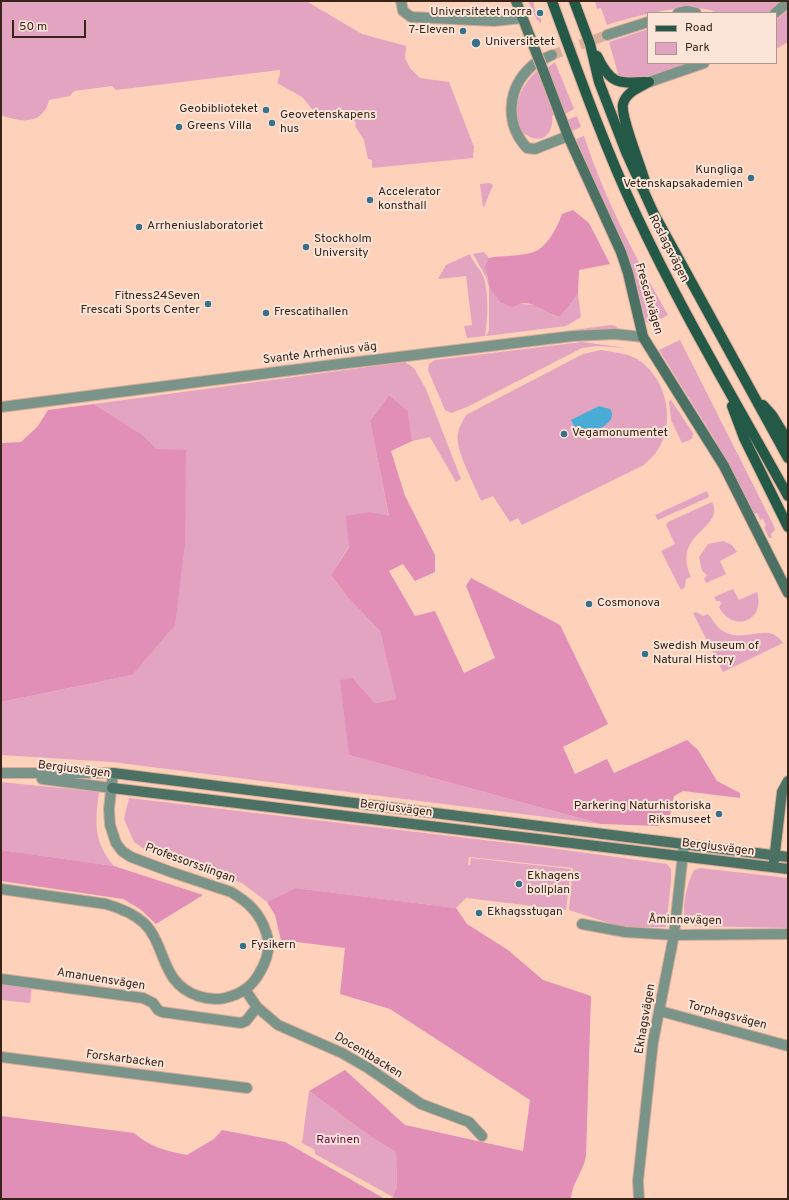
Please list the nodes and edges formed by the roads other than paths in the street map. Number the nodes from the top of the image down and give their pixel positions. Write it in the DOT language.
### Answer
graph roads {
  1 [pos="401,1"];
  2 [pos="516,1"];
  3 [pos="552,1"];
  4 [pos="574,1"];
  5 [pos="788,2"];
  6 [pos="776,12"];
  7 [pos="524,21"];
  8 [pos="647,22"];
  9 [pos="607,35"];
  10 [pos="590,44"];
  11 [pos="552,55"];
  12 [pos="701,64"];
  13 [pos="649,82"];
  14 [pos="568,136"];
  15 [pos="654,214"];
  16 [pos="643,336"];
  17 [pos="719,373"];
  18 [pos="748,387"];
  19 [pos="1,407"];
  20 [pos="788,441"];
  21 [pos="788,458"];
  22 [pos="788,496"];
  23 [pos="788,527"];
  24 [pos="788,594"];
  25 [pos="1,773"];
  26 [pos="113,773"];
  27 [pos="788,781"];
  28 [pos="112,788"];
  29 [pos="684,844"];
  30 [pos="775,855"];
  31 [pos="788,856"];
  32 [pos="683,857"];
  33 [pos="774,867"];
  34 [pos="788,869"];
  35 [pos="1,889"];
  36 [pos="582,924"];
  37 [pos="788,934"];
  38 [pos="674,935"];
  39 [pos="1,979"];
  40 [pos="246,990"];
  41 [pos="257,1007"];
  42 [pos="660,1012"];
  43 [pos="788,1046"];
  44 [pos="1,1057"];
  45 [pos="247,1088"];
  46 [pos="482,1136"];
  47 [pos="639,1199"];
  1 -- 7 [label="street"];
  2 -- 7 [label="street, Frescativägen"];
  3 -- 17 [label="main road, Roslagsvägen"];
  4 -- 10 [label="main road, Roslagsvägen"];
  5 -- 6 [label="street"];
  7 -- 14 [label="street, Frescativägen, bridge"];
  8 -- 9 [label="street"];
  10 -- 13 [label="main road"];
  10 -- 15 [label="main road, Roslagsvägen"];
  11 -- 14 [label="street"];
  12 -- 13 [label="street"];
  13 -- 15 [label="main road"];
  14 -- 16 [label="street, Frescativägen"];
  15 -- 18 [label="main road, Roslagsvägen"];
  16 -- 19 [label="street, Svante Arrhenius väg"];
  16 -- 24 [label="street, Frescativägen"];
  17 -- 22 [label="main road, Roslagsvägen"];
  17 -- 23 [label="main road"];
  18 -- 20 [label="main road"];
  18 -- 21 [label="main road, Roslagsvägen"];
  25 -- 26 [label="street, Bergiusvägen"];
  25 -- 28 [label="street, Bergiusvägen"];
  26 -- 28 [label="street, Professorsslingan"];
  26 -- 29 [label="street, Bergiusvägen"];
  27 -- 30 [label="street"];
  28 -- 32 [label="street, Bergiusvägen"];
  28 -- 40 [label="street, Professorsslingan"];
  29 -- 30 [label="street, Bergiusvägen"];
  29 -- 32 [label="street, Ekhagsvägen"];
  30 -- 31 [label="street, Bergiusvägen"];
  30 -- 33 [label="street"];
  32 -- 33 [label="street, Bergiusvägen"];
  32 -- 38 [label="street, Ekhagsvägen"];
  33 -- 34 [label="street, Bergiusvägen"];
  35 -- 40 [label="street"];
  36 -- 38 [label="street, Åminnevägen"];
  37 -- 38 [label="street, Åminnevägen"];
  38 -- 42 [label="street, Ekhagsvägen"];
  39 -- 41 [label="street, Amanuensvägen"];
  40 -- 41 [label="street, Docentbacken"];
  41 -- 46 [label="street, Docentbacken"];
  42 -- 43 [label="street, Torphagsvägen"];
  42 -- 47 [label="street, Ekhagsvägen"];
  44 -- 45 [label="street, Forskarbacken"];
}
